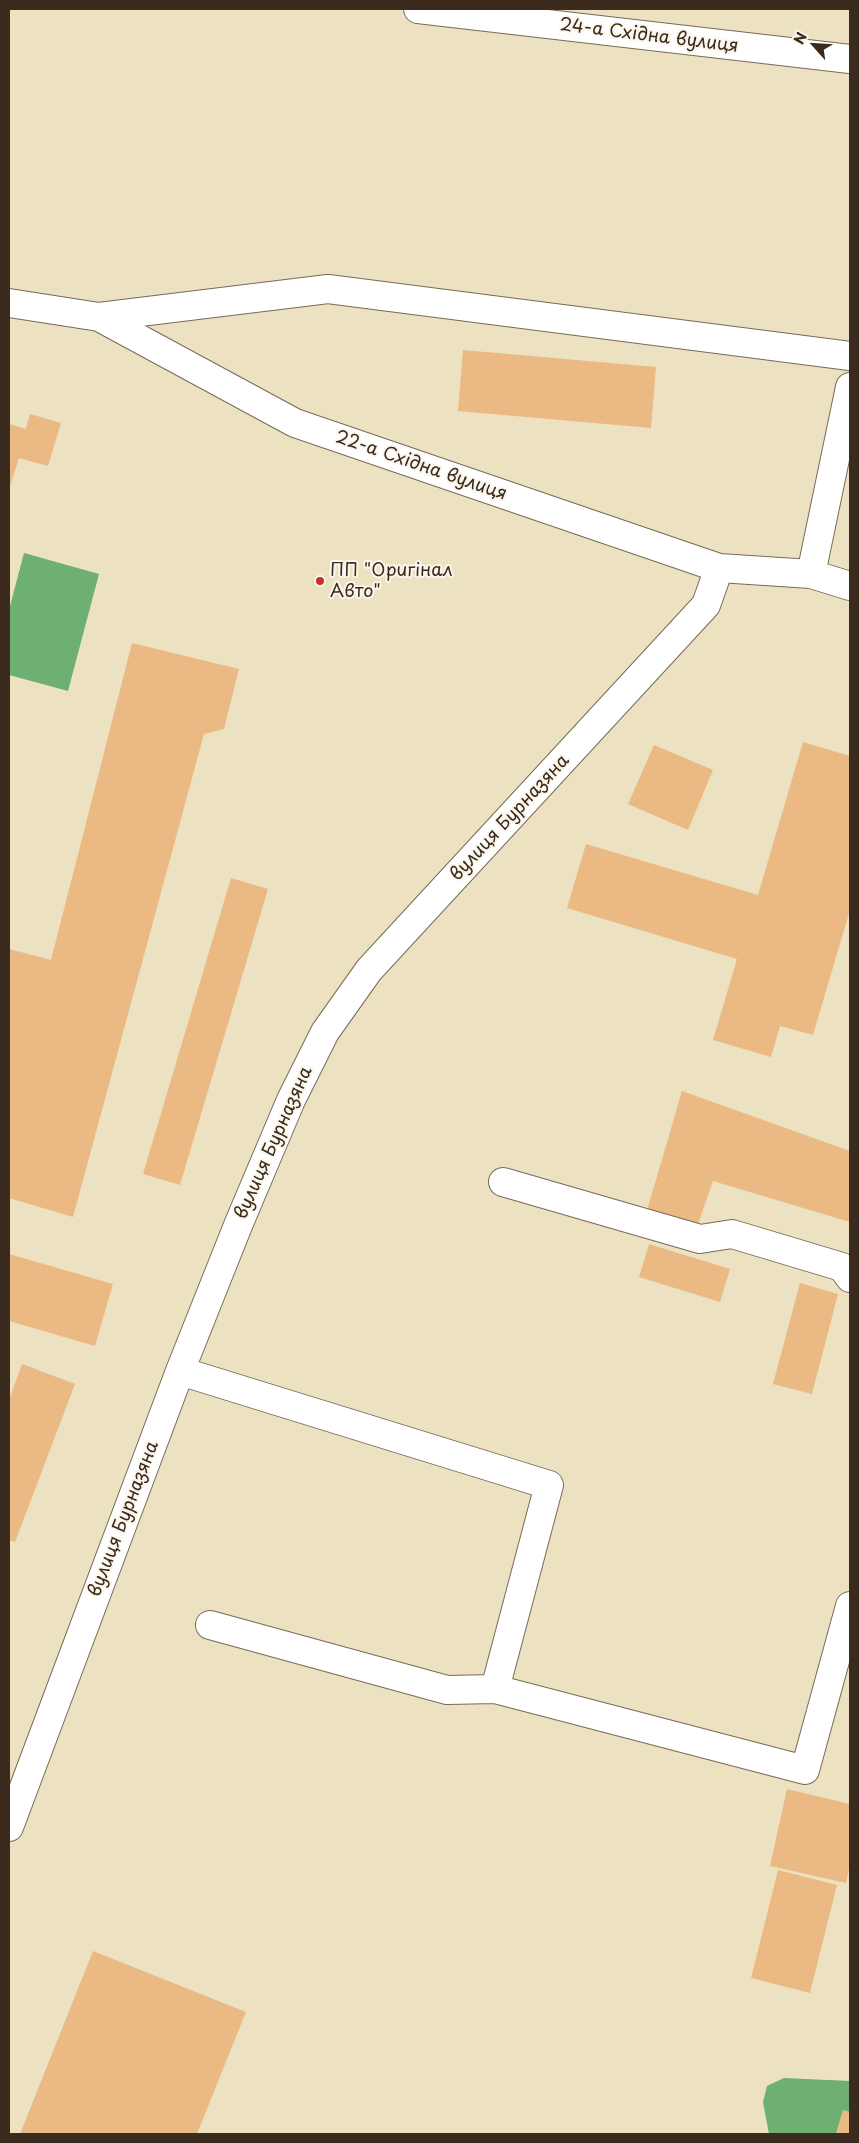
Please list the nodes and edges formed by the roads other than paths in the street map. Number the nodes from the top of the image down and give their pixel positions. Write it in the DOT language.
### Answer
graph roads {
  1 [pos="418,9"];
  2 [pos="850,59"];
  3 [pos="9,303"];
  4 [pos="99,317"];
  5 [pos="850,356"];
  6 [pos="850,387"];
  7 [pos="719,568"];
  8 [pos="811,574"];
  9 [pos="850,586"];
  10 [pos="503,1182"];
  11 [pos="850,1278"];
  12 [pos="180,1371"];
  13 [pos="850,1606"];
  14 [pos="210,1625"];
  15 [pos="495,1689"];
  16 [pos="9,1827"];
  1 -- 2 [label="street, 24-а Східна вулиця"];
  3 -- 4 [label="street, 22-а Східна вулиця"];
  4 -- 5 [label="street"];
  4 -- 7 [label="street, 22-а Східна вулиця"];
  6 -- 8 [label="street"];
  7 -- 8 [label="street, 22-а Східна вулиця"];
  7 -- 12 [label="street, вулиця Бурназяна"];
  8 -- 9 [label="street, 22-а Східна вулиця"];
  10 -- 11 [label="street"];
  12 -- 15 [label="street"];
  12 -- 16 [label="street, вулиця Бурназяна"];
  13 -- 15 [label="street"];
  14 -- 15 [label="street"];
}
